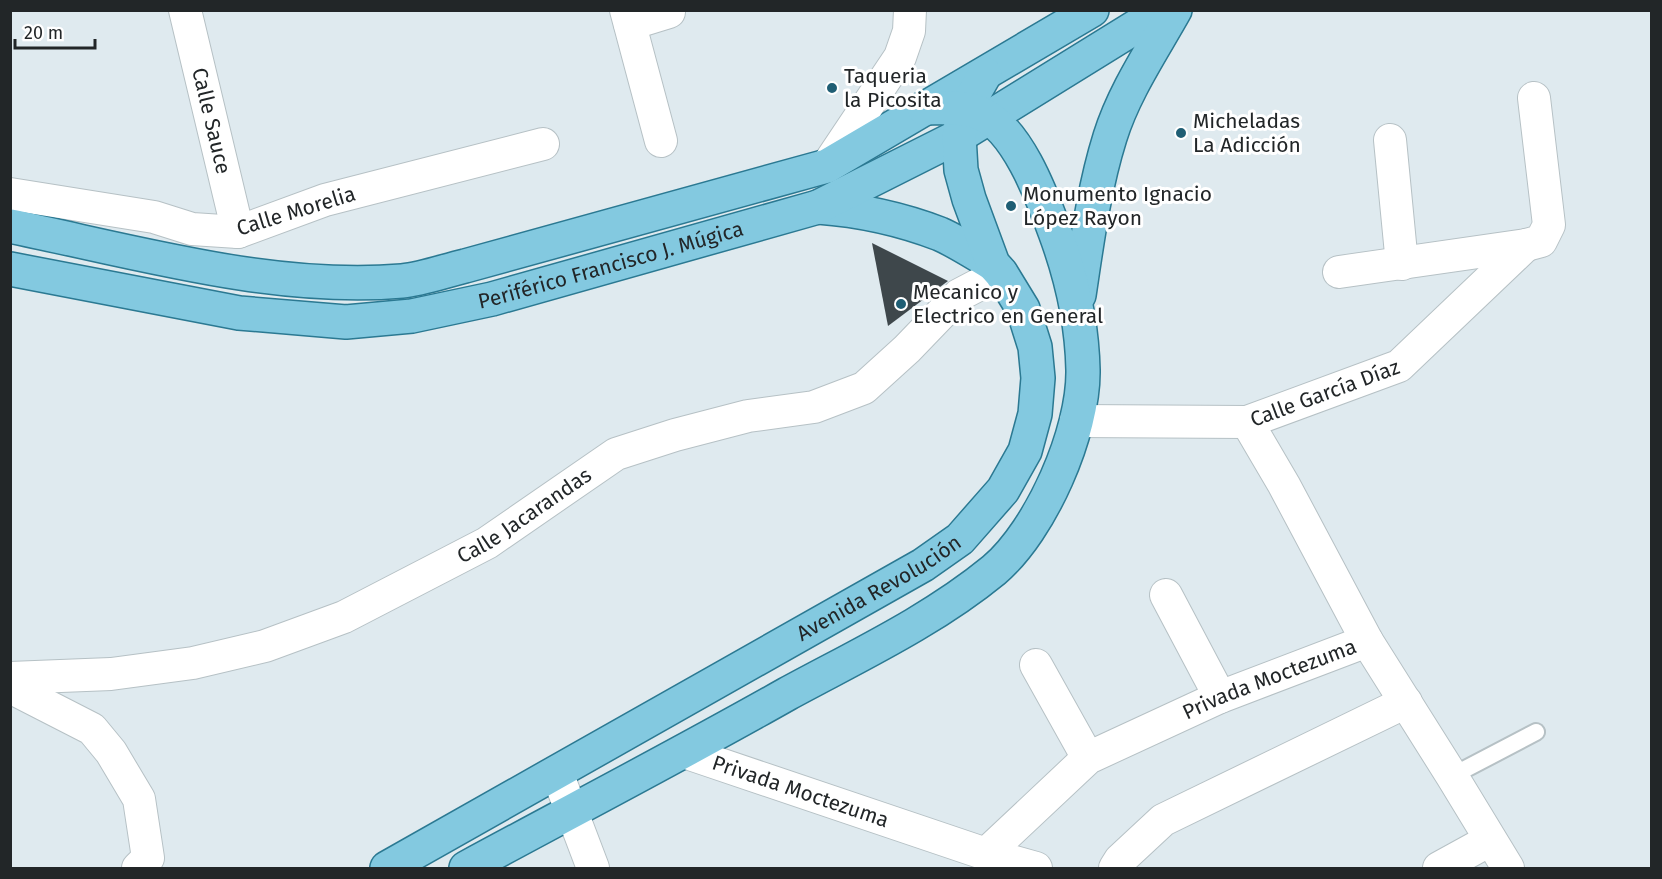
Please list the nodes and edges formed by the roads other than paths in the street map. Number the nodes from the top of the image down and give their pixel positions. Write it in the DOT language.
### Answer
graph roads {
  1 [pos="185,10"];
  2 [pos="910,10"];
  3 [pos="1092,10"];
  4 [pos="1162,10"];
  5 [pos="1175,10"];
  6 [pos="669,12"];
  7 [pos="628,17"];
  8 [pos="985,74"];
  9 [pos="1534,98"];
  10 [pos="924,108"];
  11 [pos="971,121"];
  12 [pos="1390,140"];
  13 [pos="662,141"];
  14 [pos="543,144"];
  15 [pos="827,166"];
  16 [pos="10,194"];
  17 [pos="818,207"];
  18 [pos="154,217"];
  19 [pos="10,226"];
  20 [pos="238,232"];
  21 [pos="1534,243"];
  22 [pos="145,254"];
  23 [pos="1402,264"];
  24 [pos="10,268"];
  25 [pos="997,268"];
  26 [pos="1339,272"];
  27 [pos="1076,311"];
  28 [pos="1076,421"];
  29 [pos="1247,422"];
  30 [pos="1166,595"];
  31 [pos="1367,641"];
  32 [pos="1036,665"];
  33 [pos="10,678"];
  34 [pos="10,687"];
  35 [pos="1220,697"];
  36 [pos="1406,702"];
  37 [pos="1536,732"];
  38 [pos="684,752"];
  39 [pos="1088,758"];
  40 [pos="557,773"];
  41 [pos="1452,776"];
  42 [pos="572,811"];
  43 [pos="1490,840"];
  44 [pos="986,854"];
  45 [pos="143,863"];
  46 [pos="387,868"];
  47 [pos="466,868"];
  48 [pos="593,868"];
  49 [pos="1036,868"];
  50 [pos="1115,868"];
  51 [pos="1439,868"];
  52 [pos="1508,868"];
  1 -- 20 [label="street, Calle Sauce"];
  2 -- 15 [label="street"];
  3 -- 8 [label="main road, Periférico Francisco J. Múgica"];
  4 -- 11 [label="main road, Periférico Francisco J. Múgica"];
  5 -- 27 [label="main road"];
  6 -- 7 [label="street"];
  7 -- 13 [label="street"];
  8 -- 10 [label="main road, Periférico Francisco J. Múgica"];
  8 -- 11 [label="main road"];
  9 -- 21 [label="street"];
  10 -- 11 [label="main road"];
  10 -- 15 [label="main road, Periférico Francisco J. Múgica"];
  11 -- 17 [label="main road, Periférico Francisco J. Múgica"];
  11 -- 25 [label="main road, Avenida Revolución"];
  11 -- 27 [label="main road"];
  12 -- 23 [label="street"];
  14 -- 20 [label="street, Calle Morelia"];
  15 -- 22 [label="main road, Periférico Francisco J. Múgica"];
  16 -- 18 [label="street, Calle Morelia"];
  17 -- 24 [label="main road, Periférico Francisco J. Múgica"];
  17 -- 25 [label="main road"];
  18 -- 20 [label="street, Calle Morelia"];
  18 -- 22 [label="street"];
  19 -- 22 [label="main road, Periférico Francisco J. Múgica"];
  21 -- 23 [label="street"];
  21 -- 29 [label="street, Calle García Díaz"];
  23 -- 26 [label="street"];
  25 -- 33 [label="street, Calle Jacarandas"];
  25 -- 40 [label="main road, Avenida Revolución"];
  27 -- 28 [label="main road"];
  28 -- 29 [label="street, Calle García Díaz"];
  28 -- 38 [label="main road"];
  29 -- 31 [label="street"];
  30 -- 35 [label="street"];
  31 -- 35 [label="street, Privada Moctezuma"];
  31 -- 36 [label="street, Privada Moctezuma"];
  32 -- 39 [label="street"];
  34 -- 45 [label="street"];
  35 -- 39 [label="street, Privada Moctezuma"];
  36 -- 41 [label="street, Privada Moctezuma"];
  36 -- 50 [label="street"];
  37 -- 41 [label="lane"];
  38 -- 42 [label="main road"];
  38 -- 44 [label="street, Privada Moctezuma"];
  39 -- 44 [label="street, Privada Moctezuma"];
  40 -- 42 [label="street"];
  40 -- 46 [label="main road, Avenida Revolución"];
  41 -- 43 [label="street, Privada Moctezuma"];
  42 -- 47 [label="main road"];
  42 -- 48 [label="street"];
  43 -- 51 [label="street"];
  43 -- 52 [label="street, Privada Moctezuma"];
  44 -- 49 [label="street, Privada Moctezuma"];
}
